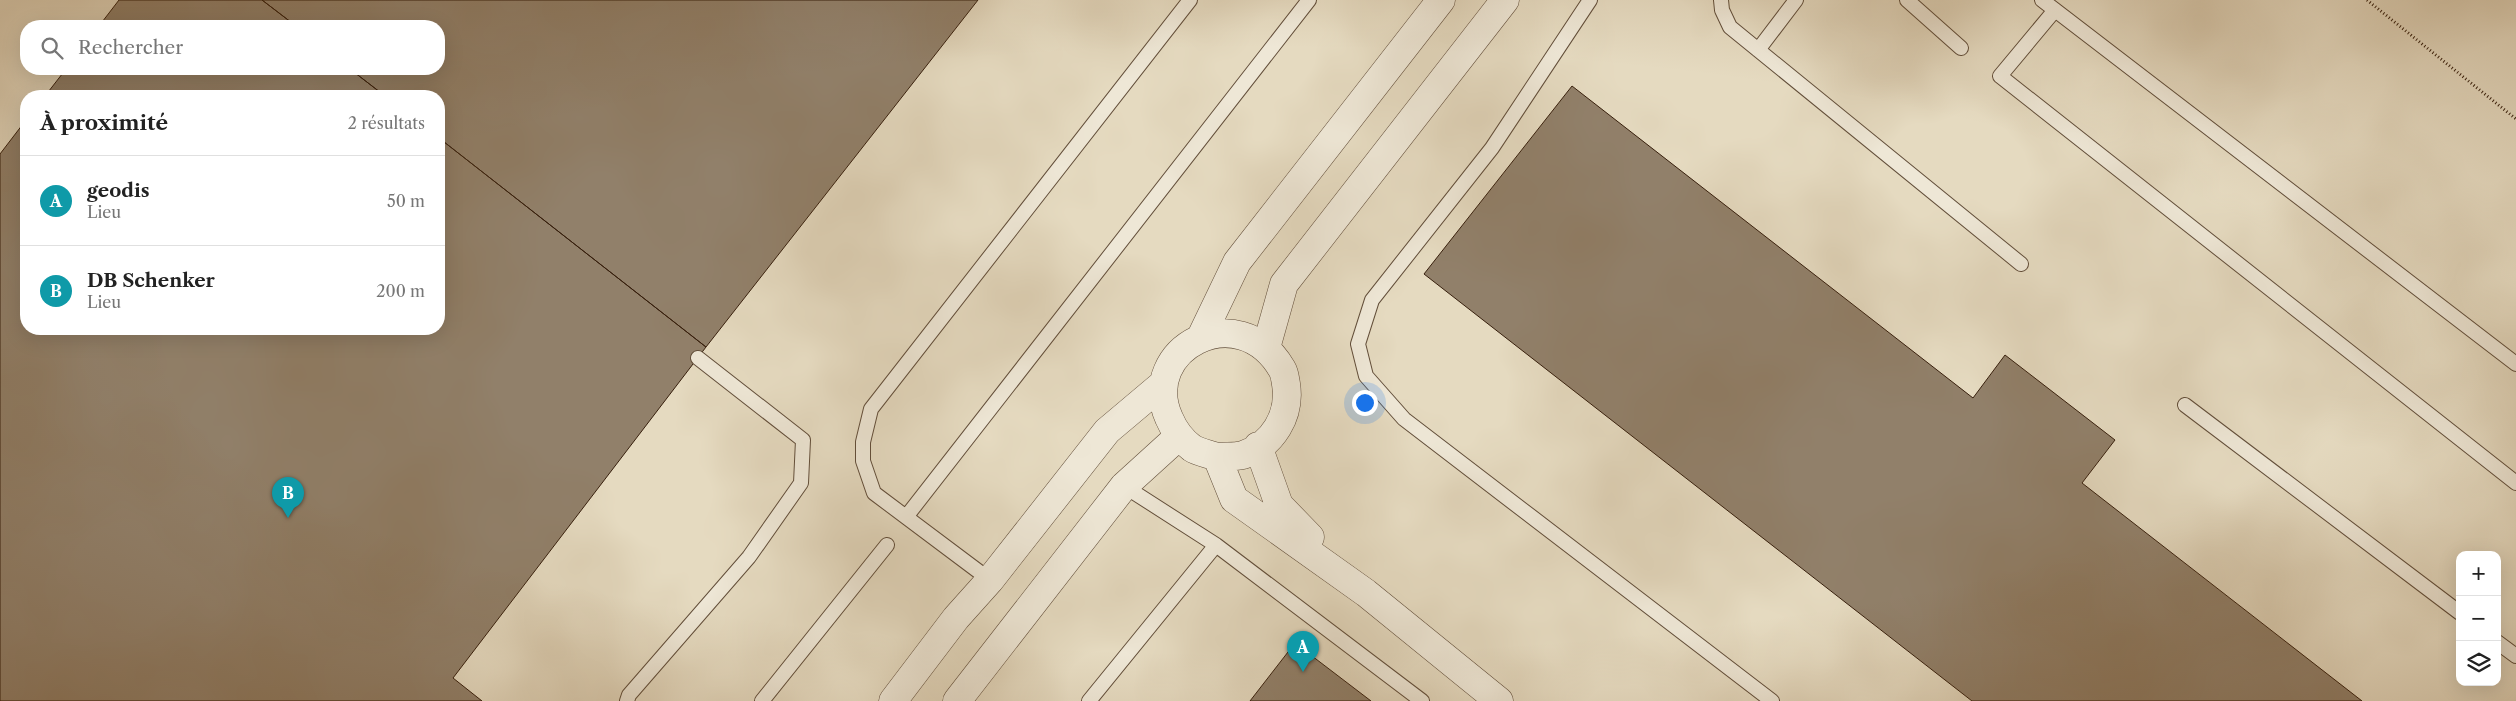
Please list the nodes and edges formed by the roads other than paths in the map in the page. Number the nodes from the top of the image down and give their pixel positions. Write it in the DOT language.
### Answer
graph roads {
  1 [pos="1190,0"];
  2 [pos="1309,0"];
  3 [pos="1441,0"];
  4 [pos="1505,0"];
  5 [pos="1590,0"];
  6 [pos="1721,0"];
  7 [pos="1796,0"];
  8 [pos="1908,0"];
  9 [pos="2042,0"];
  10 [pos="2055,10"];
  11 [pos="1961,48"];
  12 [pos="1758,50"];
  13 [pos="2021,264"];
  14 [pos="1200,339"];
  15 [pos="1266,348"];
  16 [pos="698,358"];
  17 [pos="2516,364"];
  18 [pos="1164,382"];
  19 [pos="2185,404"];
  20 [pos="1179,436"];
  21 [pos="1258,446"];
  22 [pos="1216,457"];
  23 [pos="2516,483"];
  24 [pos="1124,486"];
  25 [pos="906,517"];
  26 [pos="887,545"];
  27 [pos="1216,545"];
  28 [pos="990,580"];
  29 [pos="1366,593"];
  30 [pos="2456,610"];
  31 [pos="2501,645"];
  32 [pos="2516,656"];
  33 [pos="627,701"];
  34 [pos="762,701"];
  35 [pos="893,701"];
  36 [pos="957,701"];
  37 [pos="1089,701"];
  38 [pos="1422,701"];
  39 [pos="1499,701"];
  40 [pos="1772,701"];
  1 -- 25 [label="lane"];
  2 -- 25 [label="lane"];
  3 -- 14 [label="street"];
  4 -- 15 [label="street"];
  5 -- 40 [label="lane"];
  6 -- 12 [label="lane"];
  7 -- 12 [label="lane"];
  8 -- 11 [label="lane"];
  9 -- 10 [label="lane"];
  10 -- 17 [label="lane"];
  10 -- 23 [label="lane"];
  12 -- 13 [label="lane"];
  14 -- 15 [label="street"];
  14 -- 18 [label="street"];
  15 -- 21 [label="street"];
  16 -- 33 [label="lane"];
  18 -- 20 [label="street"];
  18 -- 28 [label="street"];
  19 -- 30 [label="lane"];
  20 -- 22 [label="street"];
  20 -- 24 [label="street"];
  21 -- 22 [label="street"];
  21 -- 29 [label="street"];
  22 -- 29 [label="street"];
  24 -- 27 [label="lane"];
  24 -- 36 [label="street"];
  25 -- 28 [label="lane"];
  26 -- 34 [label="lane"];
  27 -- 37 [label="lane"];
  27 -- 38 [label="lane"];
  28 -- 35 [label="street"];
  29 -- 39 [label="street"];
  31 -- 32 [label="lane"];
}
